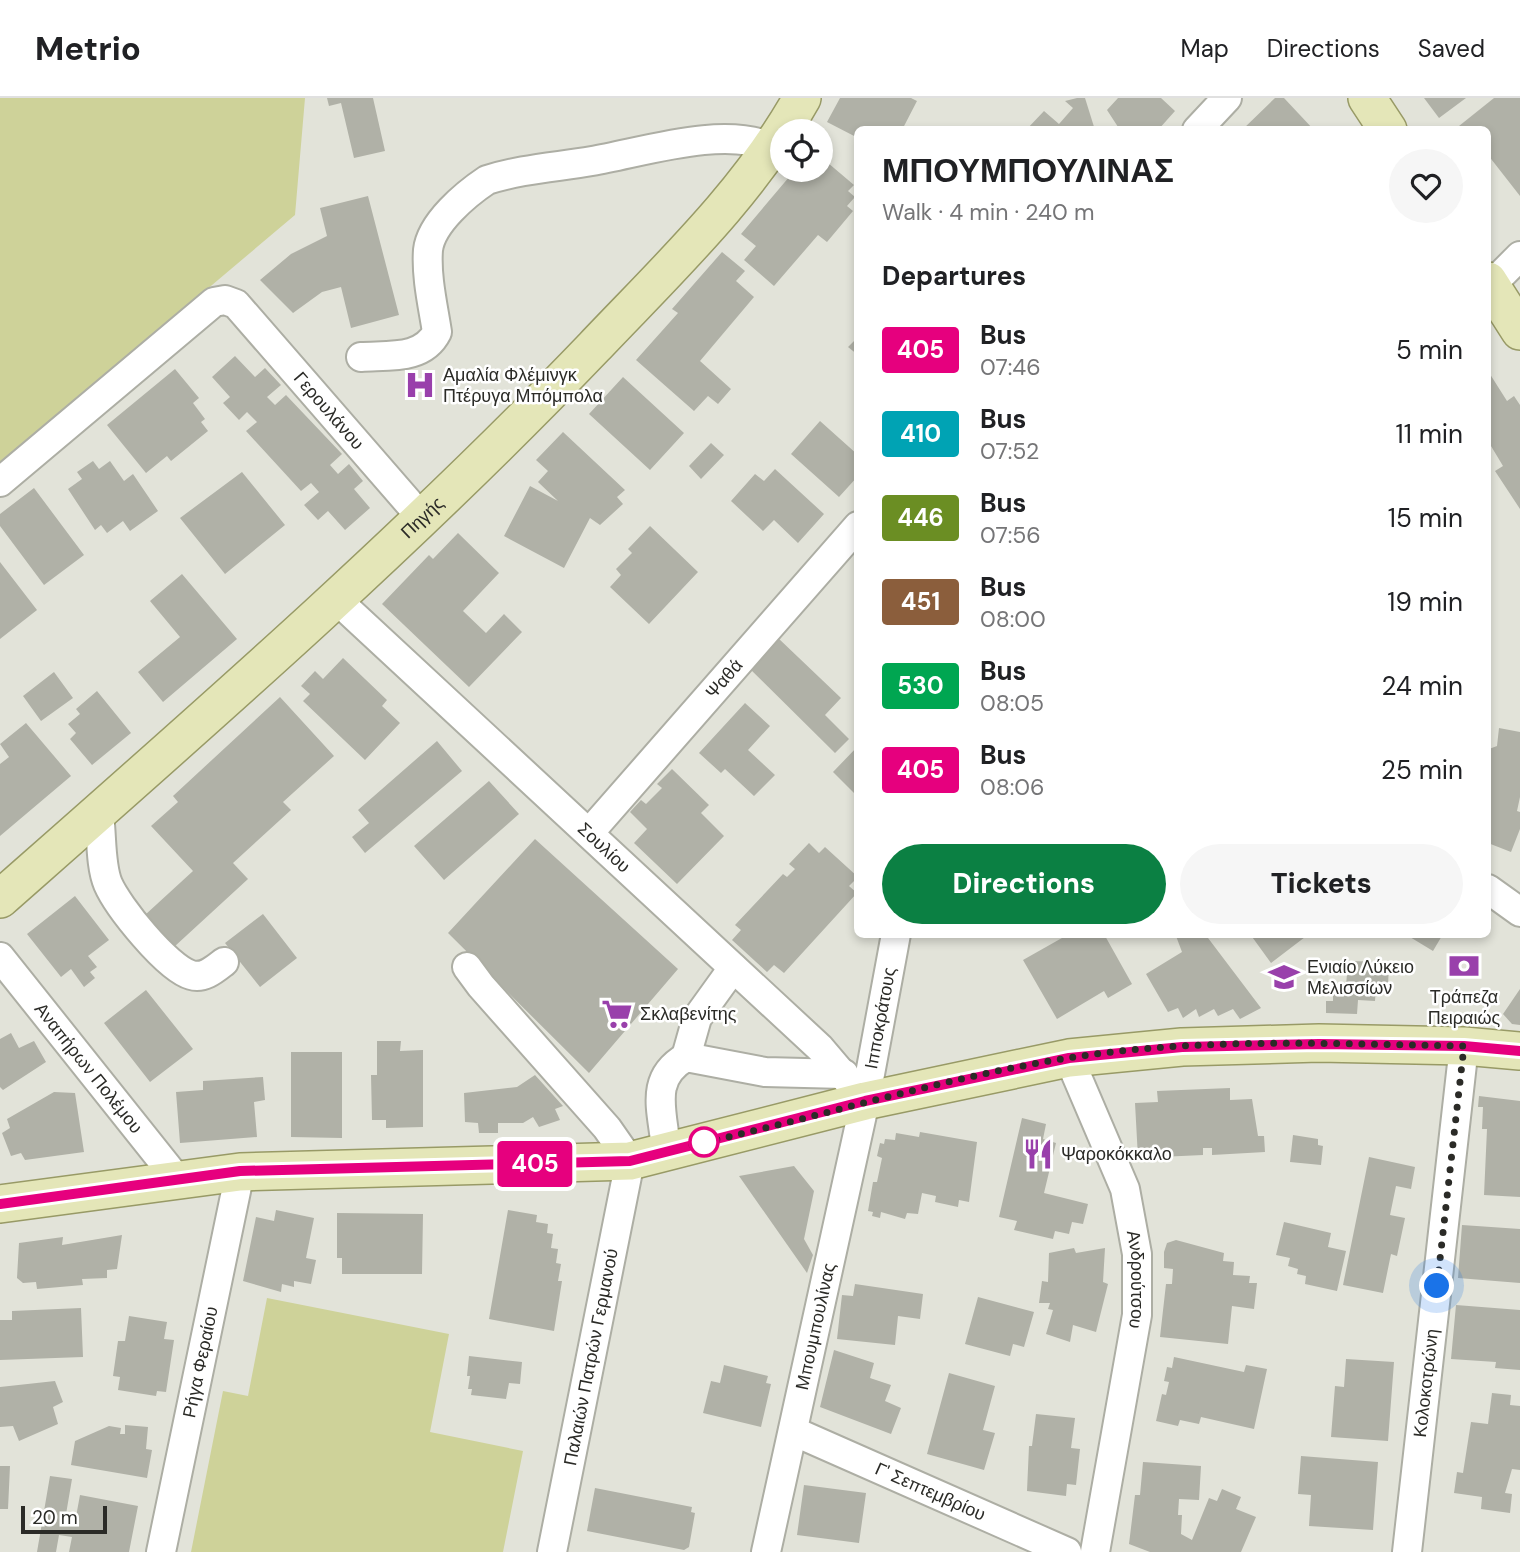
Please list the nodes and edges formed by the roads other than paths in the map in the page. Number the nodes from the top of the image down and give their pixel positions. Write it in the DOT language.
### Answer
graph roads {
  1 [pos="802,98"];
  2 [pos="1227,98"];
  3 [pos="1367,98"];
  4 [pos="789,119"];
  5 [pos="1201,126"];
  6 [pos="1385,126"];
  7 [pos="770,147"];
  8 [pos="770,148"];
  9 [pos="1520,256"];
  10 [pos="1491,282"];
  11 [pos="1491,289"];
  12 [pos="1520,331"];
  13 [pos="361,358"];
  14 [pos="0,482"];
  15 [pos="422,518"];
  16 [pos="854,531"];
  17 [pos="337,600"];
  18 [pos="99,815"];
  19 [pos="590,833"];
  20 [pos="1491,891"];
  21 [pos="0,899"];
  22 [pos="1520,912"];
  23 [pos="894,938"];
  24 [pos="0,957"];
  25 [pos="224,962"];
  26 [pos="467,967"];
  27 [pos="733,968"];
  28 [pos="1464,1046"];
  29 [pos="1520,1051"];
  30 [pos="686,1057"];
  31 [pos="1069,1058"];
  32 [pos="855,1087"];
  33 [pos="666,1150"];
  34 [pos="630,1161"];
  35 [pos="240,1171"];
  36 [pos="177,1179"];
  37 [pos="0,1204"];
  38 [pos="793,1431"];
  39 [pos="161,1552"];
  40 [pos="552,1552"];
  41 [pos="766,1552"];
  42 [pos="1067,1552"];
  43 [pos="1095,1552"];
  44 [pos="1407,1552"];
  1 -- 4 [label="main road, Πηγής"];
  2 -- 5 [label="street"];
  3 -- 6 [label="main road"];
  7 -- 13 [label="street"];
  8 -- 15 [label="main road, Πηγής"];
  9 -- 10 [label="street"];
  11 -- 12 [label="main road"];
  14 -- 15 [label="street, Γερουλάνου"];
  15 -- 17 [label="main road, Πηγής"];
  16 -- 19 [label="street, Ψαθά"];
  17 -- 18 [label="main road, Πηγής"];
  17 -- 19 [label="street, Σουλίου"];
  18 -- 21 [label="main road, Πηγής"];
  18 -- 25 [label="street"];
  19 -- 27 [label="street, Σουλίου"];
  20 -- 22 [label="street"];
  23 -- 32 [label="street, Ιπποκράτους"];
  24 -- 36 [label="street, Αναπήρων Πολέμου"];
  26 -- 34 [label="street"];
  27 -- 30 [label="street"];
  27 -- 32 [label="street, Σουλίου"];
  28 -- 29 [label="main road"];
  28 -- 31 [label="main road"];
  28 -- 44 [label="street, Κολοκοτρώνη"];
  30 -- 32 [label="street"];
  30 -- 33 [label="street"];
  31 -- 32 [label="main road"];
  31 -- 43 [label="street, Ανδρούτσου"];
  32 -- 33 [label="main road"];
  32 -- 38 [label="street, Μπουμπουλίνας"];
  33 -- 34 [label="main road"];
  34 -- 35 [label="main road"];
  34 -- 40 [label="street, Παλαιών Πατρών Γερμανού"];
  35 -- 36 [label="main road"];
  35 -- 39 [label="street, Ρήγα Φεραίου"];
  36 -- 37 [label="main road"];
  38 -- 41 [label="street, Μπουμπουλίνας"];
  38 -- 42 [label="street, Γ' Σεπτεμβρίου"];
}
